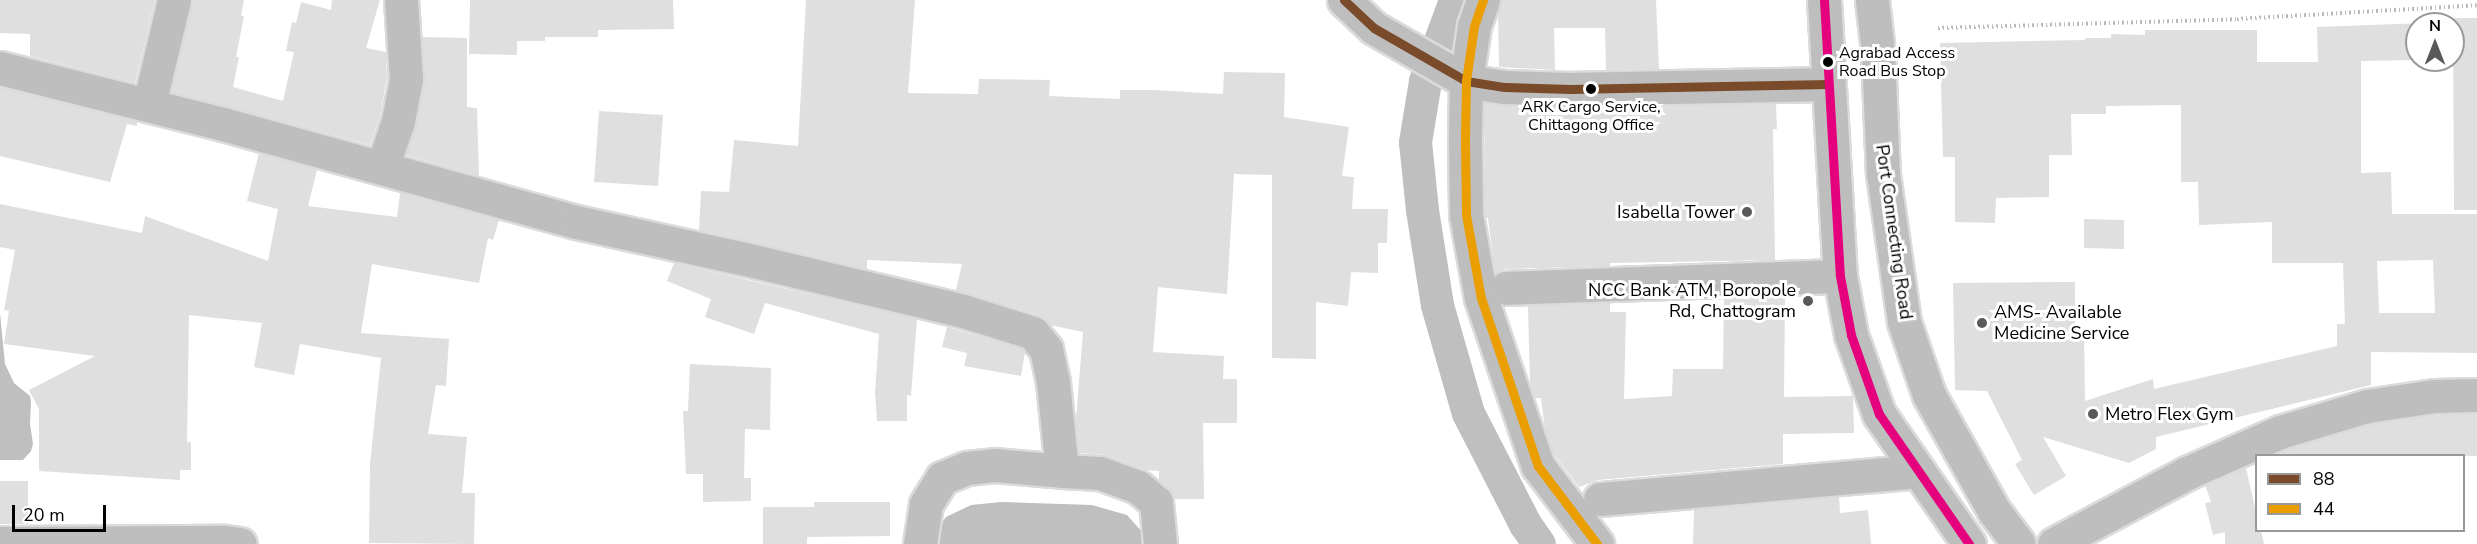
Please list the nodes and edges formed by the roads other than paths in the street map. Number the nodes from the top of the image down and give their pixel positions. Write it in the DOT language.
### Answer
graph roads {
  1 [pos="174,0"];
  2 [pos="401,0"];
  3 [pos="1344,0"];
  4 [pos="1483,0"];
  5 [pos="1824,0"];
  6 [pos="1872,0"];
  7 [pos="0,68"];
  8 [pos="1467,81"];
  9 [pos="1828,84"];
  10 [pos="149,105"];
  11 [pos="382,168"];
  12 [pos="1840,276"];
  13 [pos="1506,288"];
  14 [pos="2477,395"];
  15 [pos="1062,471"];
  16 [pos="1918,471"];
  17 [pos="1600,499"];
  18 [pos="0,543"];
  19 [pos="240,544"];
  20 [pos="920,544"];
  21 [pos="1160,544"];
  22 [pos="1597,544"];
  23 [pos="1969,544"];
  24 [pos="2019,544"];
  25 [pos="2054,544"];
  1 -- 10 [label="main road"];
  2 -- 11 [label="main road"];
  3 -- 8 [label="main road"];
  4 -- 8 [label="main road"];
  5 -- 9 [label="main road"];
  6 -- 24 [label="main road, Port Connecting Road"];
  7 -- 10 [label="main road"];
  8 -- 9 [label="main road"];
  8 -- 22 [label="main road"];
  9 -- 12 [label="main road"];
  10 -- 11 [label="main road"];
  11 -- 15 [label="main road"];
  12 -- 13 [label="main road"];
  12 -- 16 [label="main road"];
  14 -- 25 [label="main road"];
  15 -- 20 [label="main road"];
  15 -- 21 [label="main road"];
  16 -- 17 [label="main road"];
  16 -- 23 [label="main road"];
  18 -- 19 [label="main road"];
}
